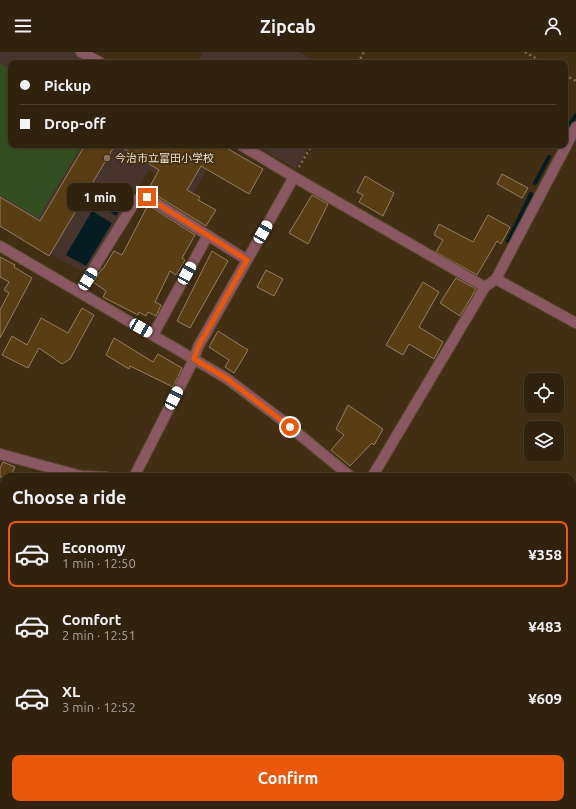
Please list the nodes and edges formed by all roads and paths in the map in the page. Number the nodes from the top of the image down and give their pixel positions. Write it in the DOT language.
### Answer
graph roads {
  1 [pos="525,52"];
  2 [pos="87,53"];
  3 [pos="97,60"];
  4 [pos="539,60"];
  5 [pos="576,127"];
  6 [pos="568,142"];
  7 [pos="245,148"];
  8 [pos="310,148"];
  9 [pos="565,148"];
  10 [pos="294,177"];
  11 [pos="208,235"];
  12 [pos="0,246"];
  13 [pos="247,260"];
  14 [pos="496,279"];
  15 [pos="485,287"];
  16 [pos="80,292"];
  17 [pos="576,323"];
  18 [pos="153,336"];
  19 [pos="194,359"];
  20 [pos="0,454"];
  21 [pos="70,473"];
  22 [pos="136,473"];
  23 [pos="346,473"];
  24 [pos="374,473"];
  1 -- 4 [label="path"];
  2 -- 3 [label="street"];
  5 -- 6 [label="street"];
  7 -- 10 [label="street"];
  8 -- 10 [label="path"];
  9 -- 14 [label="street"];
  10 -- 13 [label="street"];
  10 -- 15 [label="street"];
  11 -- 13 [label="street"];
  11 -- 16 [label="street"];
  11 -- 18 [label="street"];
  12 -- 16 [label="street"];
  13 -- 19 [label="street"];
  14 -- 15 [label="street"];
  14 -- 17 [label="street"];
  15 -- 24 [label="street"];
  16 -- 18 [label="street"];
  18 -- 19 [label="street"];
  19 -- 22 [label="street"];
  19 -- 23 [label="street"];
  20 -- 21 [label="street"];
}
